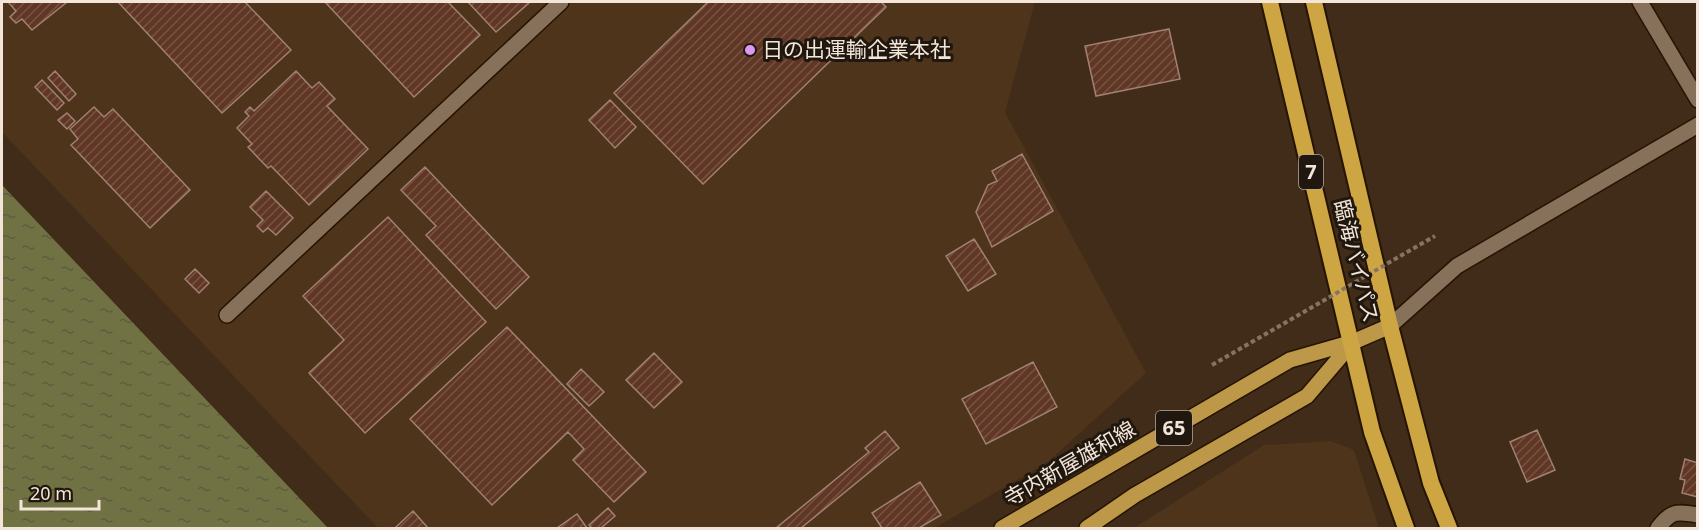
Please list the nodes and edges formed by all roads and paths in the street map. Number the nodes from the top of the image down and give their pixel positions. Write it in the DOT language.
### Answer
graph roads {
  1 [pos="561,2"];
  2 [pos="1270,2"];
  3 [pos="1314,2"];
  4 [pos="1640,2"];
  5 [pos="1698,100"];
  6 [pos="1698,125"];
  7 [pos="1435,236"];
  8 [pos="228,315"];
  9 [pos="1390,326"];
  10 [pos="1353,342"];
  11 [pos="1212,365"];
  12 [pos="1698,515"];
  13 [pos="1002,528"];
  14 [pos="1087,528"];
  15 [pos="1406,528"];
  16 [pos="1449,528"];
  17 [pos="1658,528"];
  1 -- 8 [label="street"];
  2 -- 10 [label="highway, 臨海バイパス / 7"];
  3 -- 9 [label="highway, 臨海バイパス / 7"];
  4 -- 5 [label="street"];
  6 -- 9 [label="street"];
  7 -- 11 [label="path, bridge"];
  9 -- 10 [label="main road, 寺内新屋雄和線 / 65"];
  9 -- 16 [label="highway, 臨海バイパス / 7"];
  10 -- 13 [label="main road, 寺内新屋雄和線 / 65"];
  10 -- 14 [label="main road, 寺内新屋雄和線 / 65"];
  10 -- 15 [label="highway, 臨海バイパス / 7"];
  12 -- 17 [label="street"];
}
